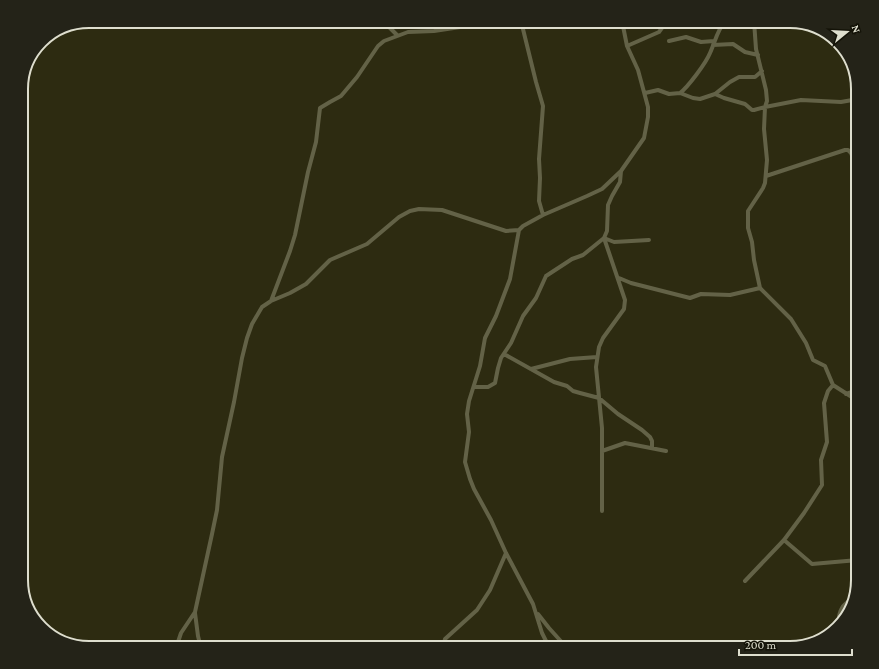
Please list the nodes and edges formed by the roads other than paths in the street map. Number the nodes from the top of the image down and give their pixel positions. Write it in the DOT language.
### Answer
graph roads {
  1 [pos="390,28"];
  2 [pos="454,28"];
  3 [pos="523,28"];
  4 [pos="623,28"];
  5 [pos="662,28"];
  6 [pos="720,28"];
  7 [pos="755,28"];
  8 [pos="397,35"];
  9 [pos="669,41"];
  10 [pos="714,43"];
  11 [pos="627,46"];
  12 [pos="758,55"];
  13 [pos="762,71"];
  14 [pos="645,93"];
  15 [pos="680,93"];
  16 [pos="715,94"];
  17 [pos="851,100"];
  18 [pos="765,107"];
  19 [pos="851,155"];
  20 [pos="622,172"];
  21 [pos="766,176"];
  22 [pos="543,215"];
  23 [pos="519,230"];
  24 [pos="604,238"];
  25 [pos="649,240"];
  26 [pos="619,278"];
  27 [pos="760,288"];
  28 [pos="271,301"];
  29 [pos="504,354"];
  30 [pos="597,357"];
  31 [pos="531,368"];
  32 [pos="833,385"];
  33 [pos="474,387"];
  34 [pos="851,392"];
  35 [pos="846,394"];
  36 [pos="851,397"];
  37 [pos="599,398"];
  38 [pos="652,448"];
  39 [pos="602,450"];
  40 [pos="666,451"];
  41 [pos="602,511"];
  42 [pos="784,540"];
  43 [pos="506,553"];
  44 [pos="851,561"];
  45 [pos="746,581"];
  46 [pos="846,604"];
  47 [pos="536,610"];
  48 [pos="195,612"];
  49 [pos="841,613"];
  50 [pos="178,641"];
  51 [pos="199,641"];
  52 [pos="445,641"];
  53 [pos="546,641"];
  54 [pos="561,641"];
  1 -- 8 [label="street"];
  2 -- 8 [label="street"];
  3 -- 22 [label="street"];
  4 -- 11 [label="street"];
  5 -- 11 [label="street"];
  6 -- 10 [label="street"];
  7 -- 12 [label="street"];
  8 -- 28 [label="street"];
  9 -- 10 [label="street"];
  10 -- 12 [label="street"];
  10 -- 15 [label="street"];
  11 -- 14 [label="street"];
  12 -- 13 [label="street"];
  13 -- 16 [label="street"];
  13 -- 18 [label="street"];
  14 -- 15 [label="street"];
  14 -- 20 [label="street"];
  15 -- 16 [label="street"];
  16 -- 18 [label="street"];
  17 -- 18 [label="street"];
  18 -- 21 [label="street"];
  19 -- 21 [label="street"];
  20 -- 22 [label="street"];
  20 -- 24 [label="street"];
  21 -- 27 [label="street"];
  22 -- 23 [label="street"];
  23 -- 28 [label="street"];
  23 -- 33 [label="street"];
  24 -- 25 [label="street"];
  24 -- 26 [label="street"];
  24 -- 29 [label="street"];
  26 -- 27 [label="street"];
  26 -- 30 [label="street"];
  27 -- 32 [label="street"];
  28 -- 48 [label="street"];
  29 -- 31 [label="street"];
  29 -- 33 [label="street"];
  30 -- 31 [label="street"];
  30 -- 37 [label="street"];
  31 -- 37 [label="street"];
  32 -- 35 [label="street"];
  32 -- 42 [label="street"];
  33 -- 43 [label="street"];
  34 -- 35 [label="street"];
  35 -- 36 [label="street"];
  37 -- 38 [label="street"];
  37 -- 39 [label="street"];
  38 -- 39 [label="street"];
  38 -- 40 [label="street"];
  39 -- 41 [label="street"];
  42 -- 44 [label="street"];
  42 -- 45 [label="street"];
  43 -- 47 [label="street"];
  43 -- 52 [label="street"];
  46 -- 49 [label="street"];
  47 -- 53 [label="street"];
  47 -- 54 [label="street"];
  48 -- 50 [label="street"];
  48 -- 51 [label="street"];
}
